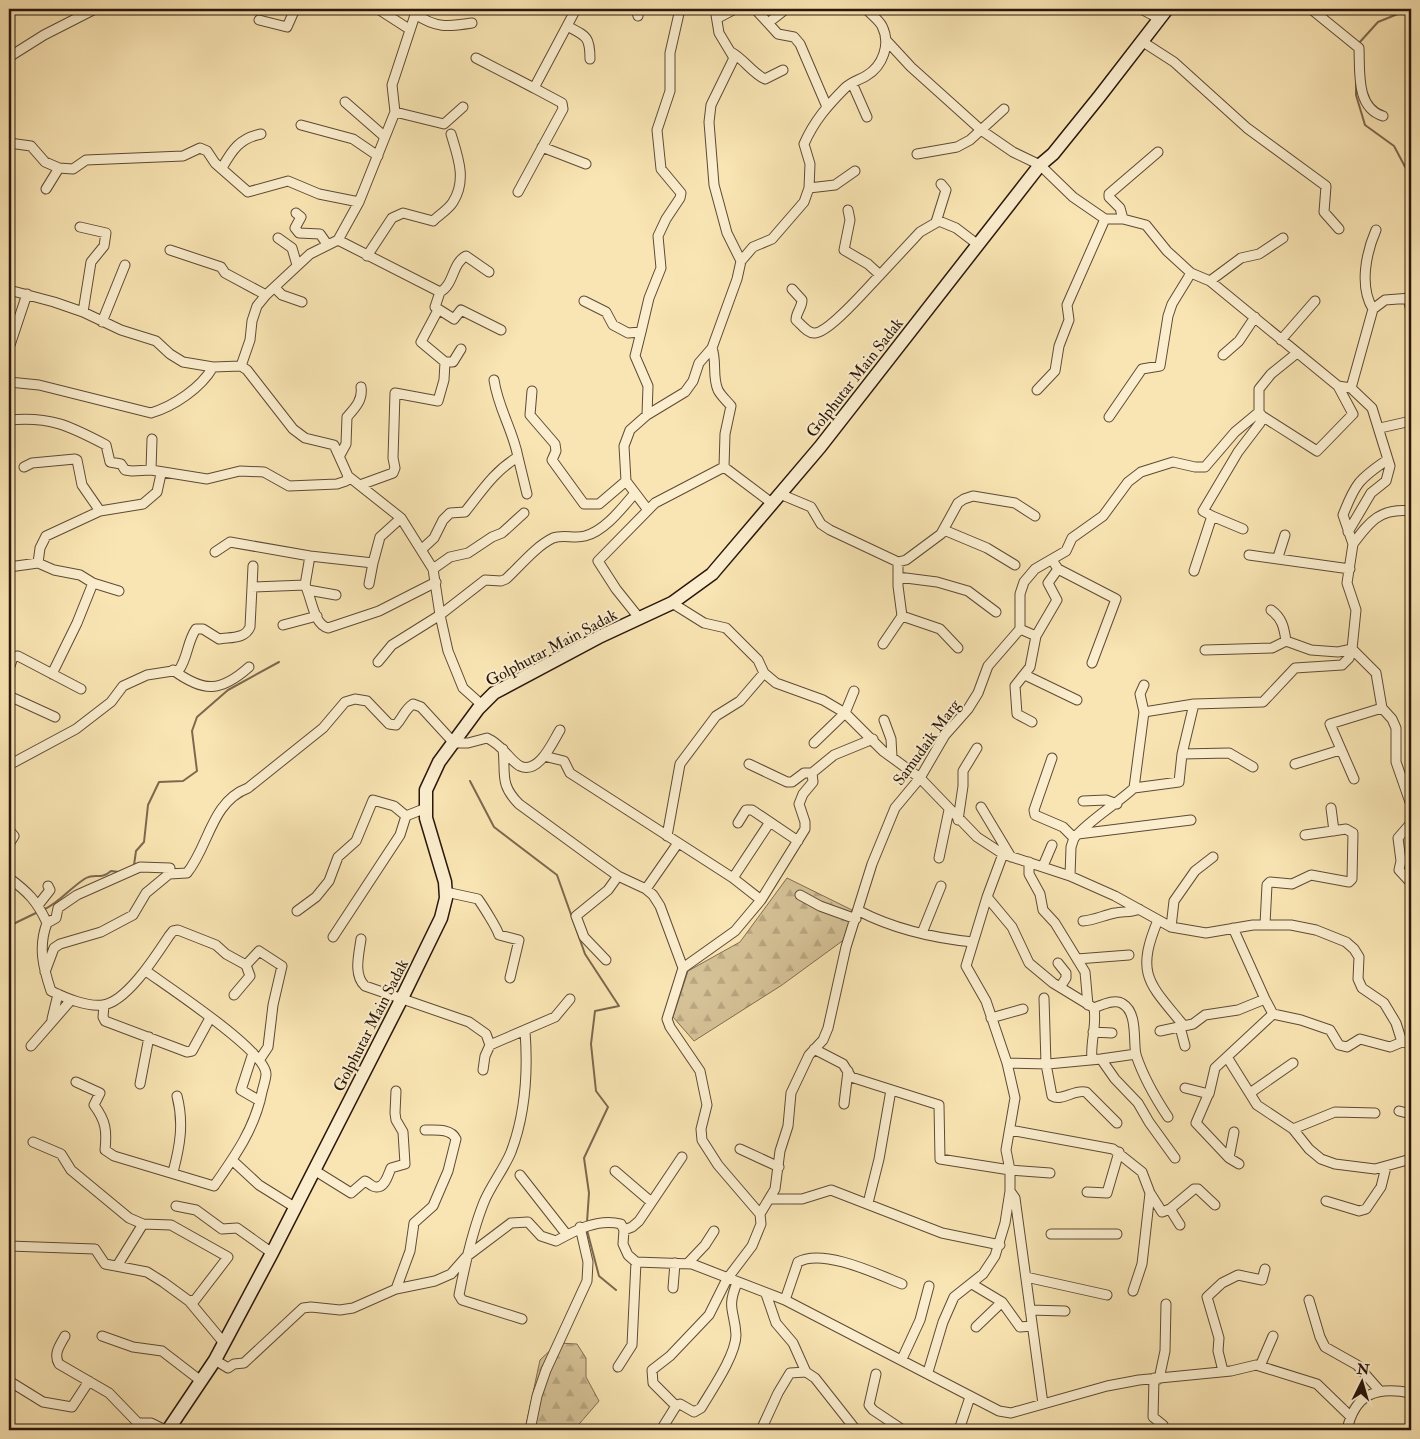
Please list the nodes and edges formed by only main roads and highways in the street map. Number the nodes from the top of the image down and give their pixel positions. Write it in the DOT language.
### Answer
graph roads {
  1 [pos="1163,14"];
  2 [pos="166,1430"];
  1 -- 2 [label="main road, Golphutar Main Sadak"];
}
